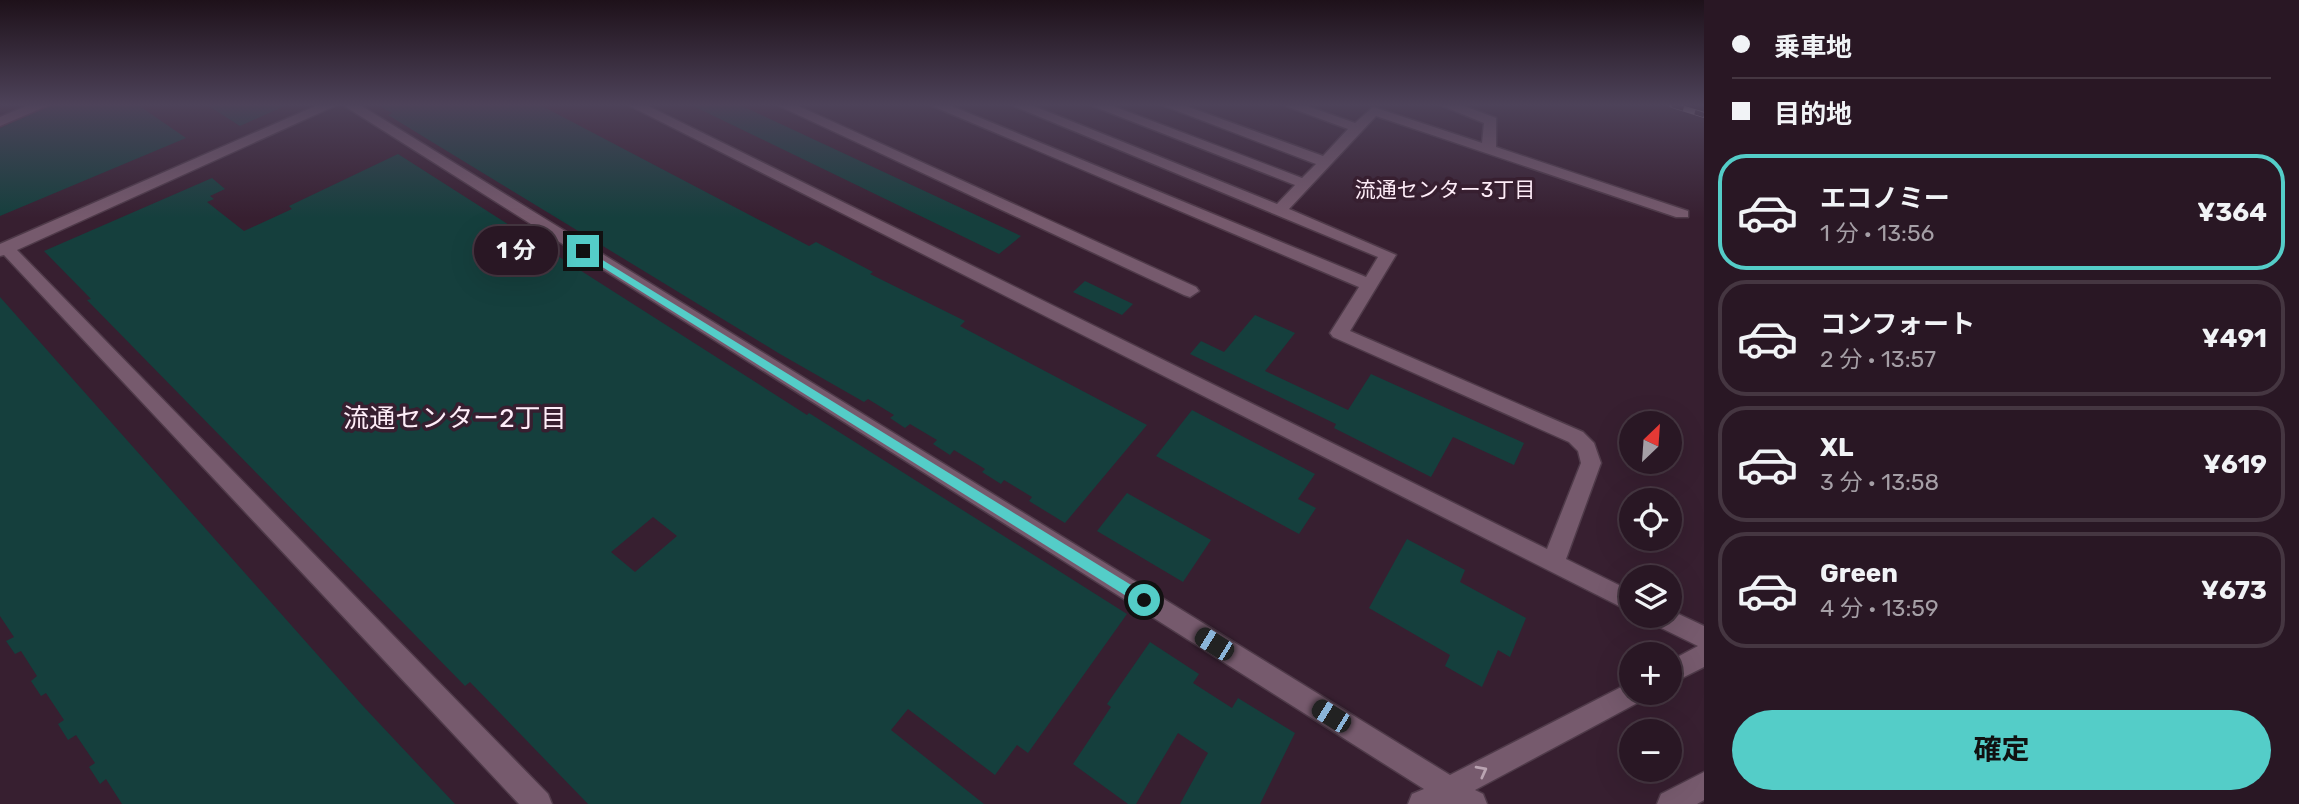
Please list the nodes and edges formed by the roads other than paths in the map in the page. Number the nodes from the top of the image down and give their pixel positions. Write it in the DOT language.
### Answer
graph roads {
  1 [pos="245,143"];
  2 [pos="410,143"];
  3 [pos="710,143"];
  4 [pos="866,143"];
  5 [pos="1027,143"];
  6 [pos="1110,143"];
  7 [pos="1196,143"];
  8 [pos="1272,143"];
  9 [pos="1343,143"];
  10 [pos="1467,143"];
  11 [pos="1490,143"];
  12 [pos="1489,150"];
  13 [pos="1325,162"];
  14 [pos="1305,184"];
  15 [pos="1279,211"];
  16 [pos="1682,214"];
  17 [pos="3,249"];
  18 [pos="1369,285"];
  19 [pos="1190,291"];
  20 [pos="1553,563"];
  21 [pos="1619,596"];
  22 [pos="1682,627"];
  23 [pos="1704,638"];
  24 [pos="1704,655"];
  25 [pos="1682,667"];
  26 [pos="1619,700"];
  27 [pos="1704,785"];
  28 [pos="1447,789"];
  29 [pos="538,804"];
  30 [pos="1422,804"];
  31 [pos="1473,804"];
  32 [pos="1671,804"];
  1 -- 17 [label="street"];
  2 -- 28 [label="street"];
  3 -- 20 [label="street"];
  4 -- 19 [label="street"];
  5 -- 18 [label="street"];
  6 -- 15 [label="street"];
  7 -- 14 [label="street"];
  8 -- 13 [label="street"];
  9 -- 13 [label="street"];
  10 -- 12 [label="street"];
  11 -- 12 [label="street"];
  12 -- 16 [label="street"];
  13 -- 14 [label="street"];
  14 -- 15 [label="street"];
  15 -- 18 [label="street"];
  17 -- 29 [label="street"];
  18 -- 20 [label="street"];
  20 -- 21 [label="street"];
  22 -- 23 [label="street"];
  24 -- 25 [label="street"];
  28 -- 26 [label="street, one-way"];
  27 -- 32 [label="street"];
  28 -- 30 [label="street"];
  28 -- 31 [label="street"];
}
